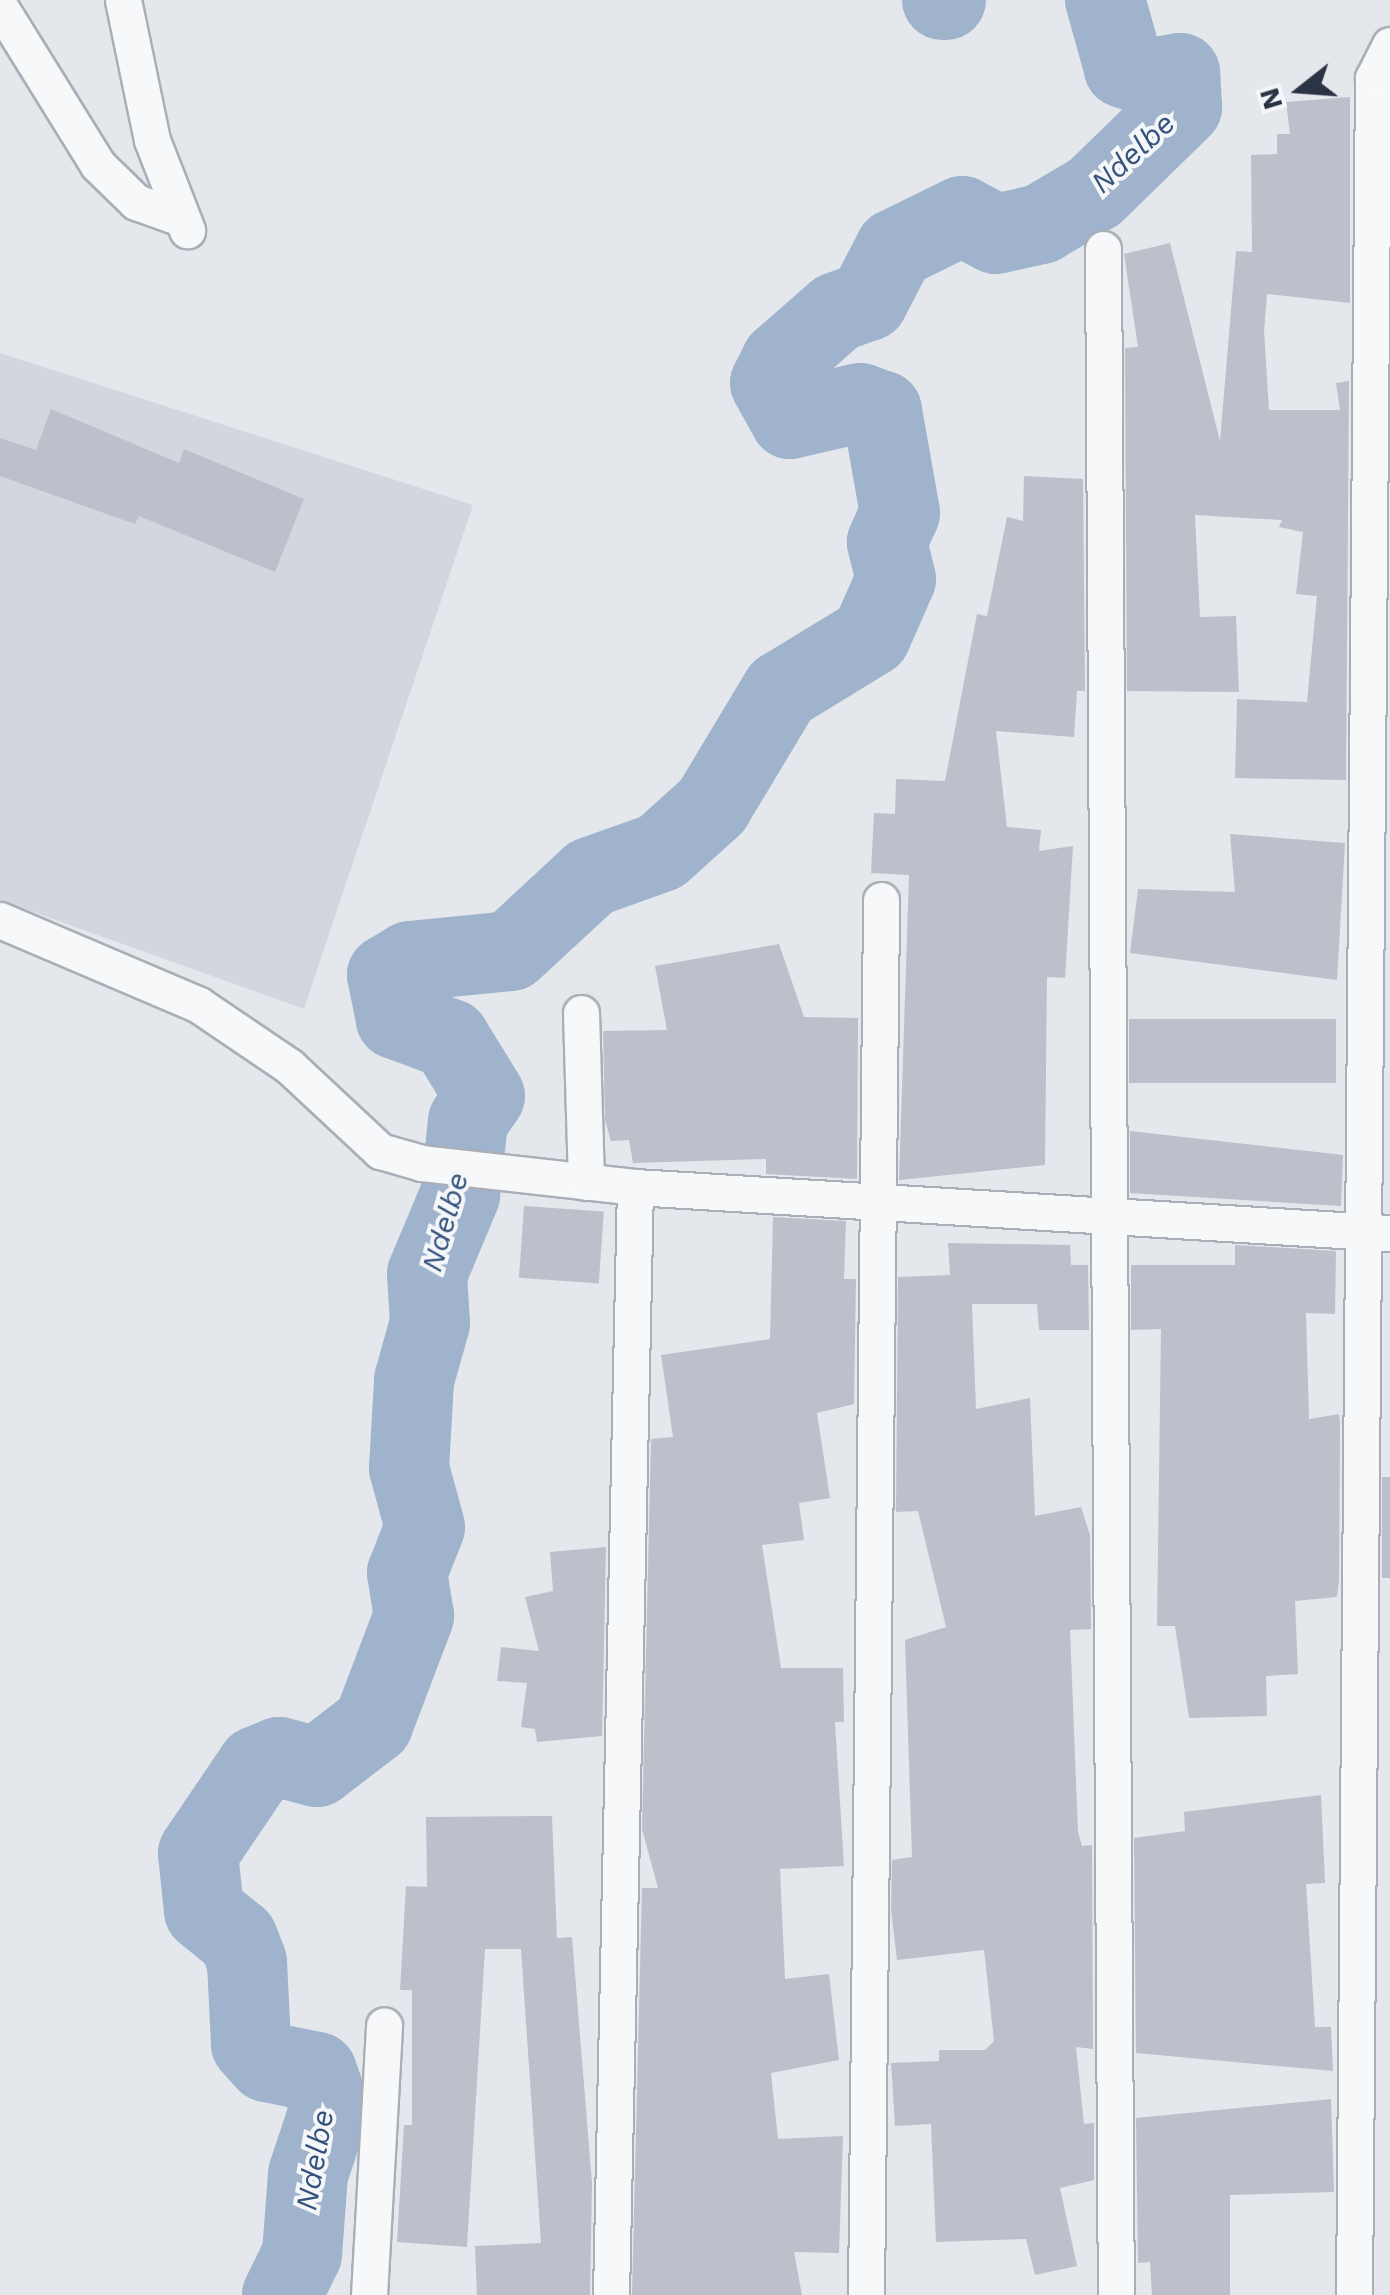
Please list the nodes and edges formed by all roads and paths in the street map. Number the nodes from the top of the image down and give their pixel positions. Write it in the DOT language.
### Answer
graph roads {
  1 [pos="123,0"];
  2 [pos="0,7"];
  3 [pos="1390,45"];
  4 [pos="1103,249"];
  5 [pos="881,900"];
  6 [pos="0,920"];
  7 [pos="581,1013"];
  8 [pos="586,1182"];
  9 [pos="635,1188"];
  10 [pos="871,1203"];
  11 [pos="1104,1218"];
  12 [pos="1377,1232"];
  13 [pos="384,2025"];
  14 [pos="369,2295"];
  15 [pos="611,2295"];
  16 [pos="866,2295"];
  17 [pos="1116,2295"];
  18 [pos="1354,2295"];
  1 -- 2 [label="street"];
  3 -- 12 [label="street"];
  4 -- 11 [label="street"];
  5 -- 10 [label="street"];
  6 -- 8 [label="street"];
  7 -- 8 [label="street"];
  8 -- 9 [label="street"];
  9 -- 10 [label="street"];
  9 -- 15 [label="street"];
  10 -- 11 [label="street"];
  10 -- 16 [label="street"];
  11 -- 12 [label="street"];
  11 -- 17 [label="street"];
  12 -- 18 [label="street"];
  13 -- 14 [label="street"];
}
